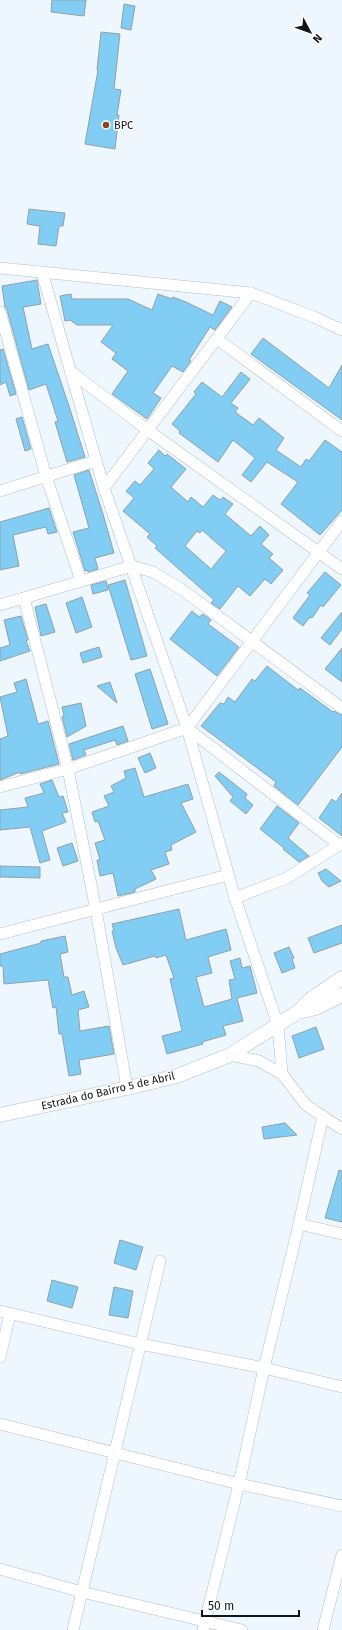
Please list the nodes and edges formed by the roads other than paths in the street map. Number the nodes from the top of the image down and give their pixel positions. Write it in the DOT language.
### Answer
graph roads {
  1 [pos="0,268"];
  2 [pos="42,272"];
  3 [pos="251,293"];
  4 [pos="0,312"];
  5 [pos="342,330"];
  6 [pos="3,333"];
  7 [pos="217,339"];
  8 [pos="70,371"];
  9 [pos="149,431"];
  10 [pos="342,431"];
  11 [pos="95,461"];
  12 [pos="46,476"];
  13 [pos="104,488"];
  14 [pos="0,491"];
  15 [pos="342,521"];
  16 [pos="319,552"];
  17 [pos="132,566"];
  18 [pos="342,569"];
  19 [pos="81,581"];
  20 [pos="24,598"];
  21 [pos="0,604"];
  22 [pos="252,641"];
  23 [pos="342,708"];
  24 [pos="187,728"];
  25 [pos="68,769"];
  26 [pos="0,787"];
  27 [pos="340,844"];
  28 [pos="228,875"];
  29 [pos="235,898"];
  30 [pos="96,910"];
  31 [pos="0,934"];
  32 [pos="342,978"];
  33 [pos="342,994"];
  34 [pos="298,1012"];
  35 [pos="278,1025"];
  36 [pos="230,1055"];
  37 [pos="282,1074"];
  38 [pos="127,1088"];
  39 [pos="0,1115"];
  40 [pos="323,1116"];
  41 [pos="342,1129"];
  42 [pos="299,1224"];
  43 [pos="342,1234"];
  44 [pos="160,1261"];
  45 [pos="5,1312"];
  46 [pos="140,1344"];
  47 [pos="0,1357"];
  48 [pos="264,1368"];
  49 [pos="342,1387"];
  50 [pos="0,1424"];
  51 [pos="116,1452"];
  52 [pos="239,1484"];
  53 [pos="342,1506"];
  54 [pos="342,1555"];
  55 [pos="0,1569"];
  56 [pos="82,1592"];
  57 [pos="204,1626"];
  58 [pos="73,1630"];
  59 [pos="242,1630"];
  60 [pos="323,1630"];
  1 -- 2 [label="street"];
  2 -- 3 [label="street"];
  2 -- 8 [label="street"];
  3 -- 5 [label="street"];
  3 -- 7 [label="street"];
  4 -- 6 [label="street"];
  6 -- 12 [label="street"];
  7 -- 9 [label="street"];
  7 -- 10 [label="street"];
  8 -- 9 [label="street"];
  8 -- 11 [label="street"];
  9 -- 13 [label="street"];
  9 -- 16 [label="street"];
  11 -- 12 [label="street"];
  11 -- 13 [label="street"];
  12 -- 14 [label="street"];
  12 -- 19 [label="street"];
  13 -- 17 [label="street"];
  15 -- 16 [label="street"];
  16 -- 18 [label="street"];
  16 -- 22 [label="street"];
  17 -- 19 [label="street"];
  17 -- 22 [label="street"];
  17 -- 24 [label="street"];
  19 -- 20 [label="street"];
  20 -- 21 [label="street"];
  20 -- 25 [label="street"];
  22 -- 23 [label="street"];
  22 -- 24 [label="street"];
  24 -- 25 [label="street"];
  24 -- 27 [label="street"];
  24 -- 28 [label="street"];
  25 -- 26 [label="street"];
  25 -- 30 [label="street"];
  27 -- 29 [label="street"];
  28 -- 29 [label="street"];
  28 -- 30 [label="street"];
  29 -- 35 [label="street"];
  30 -- 31 [label="street"];
  30 -- 38 [label="street"];
  32 -- 34 [label="street"];
  33 -- 34 [label="street"];
  34 -- 35 [label="street, Estrada do Bairro 5 de Abril"];
  35 -- 36 [label="street, Estrada do Bairro 5 de Abril"];
  35 -- 37 [label="street"];
  36 -- 37 [label="street"];
  36 -- 38 [label="street, Estrada do Bairro 5 de Abril"];
  37 -- 40 [label="street"];
  38 -- 39 [label="street, Estrada do Bairro 5 de Abril"];
  40 -- 41 [label="street"];
  40 -- 42 [label="street"];
  42 -- 43 [label="street"];
  42 -- 48 [label="street"];
  44 -- 46 [label="street"];
  45 -- 46 [label="street"];
  45 -- 47 [label="street"];
  46 -- 48 [label="street"];
  46 -- 51 [label="street"];
  48 -- 49 [label="street"];
  48 -- 52 [label="street"];
  50 -- 51 [label="street"];
  51 -- 52 [label="street"];
  51 -- 56 [label="street"];
  52 -- 53 [label="street"];
  52 -- 57 [label="street"];
  54 -- 60 [label="street"];
  55 -- 56 [label="street"];
  56 -- 57 [label="street"];
  56 -- 58 [label="street"];
  57 -- 59 [label="street"];
}
